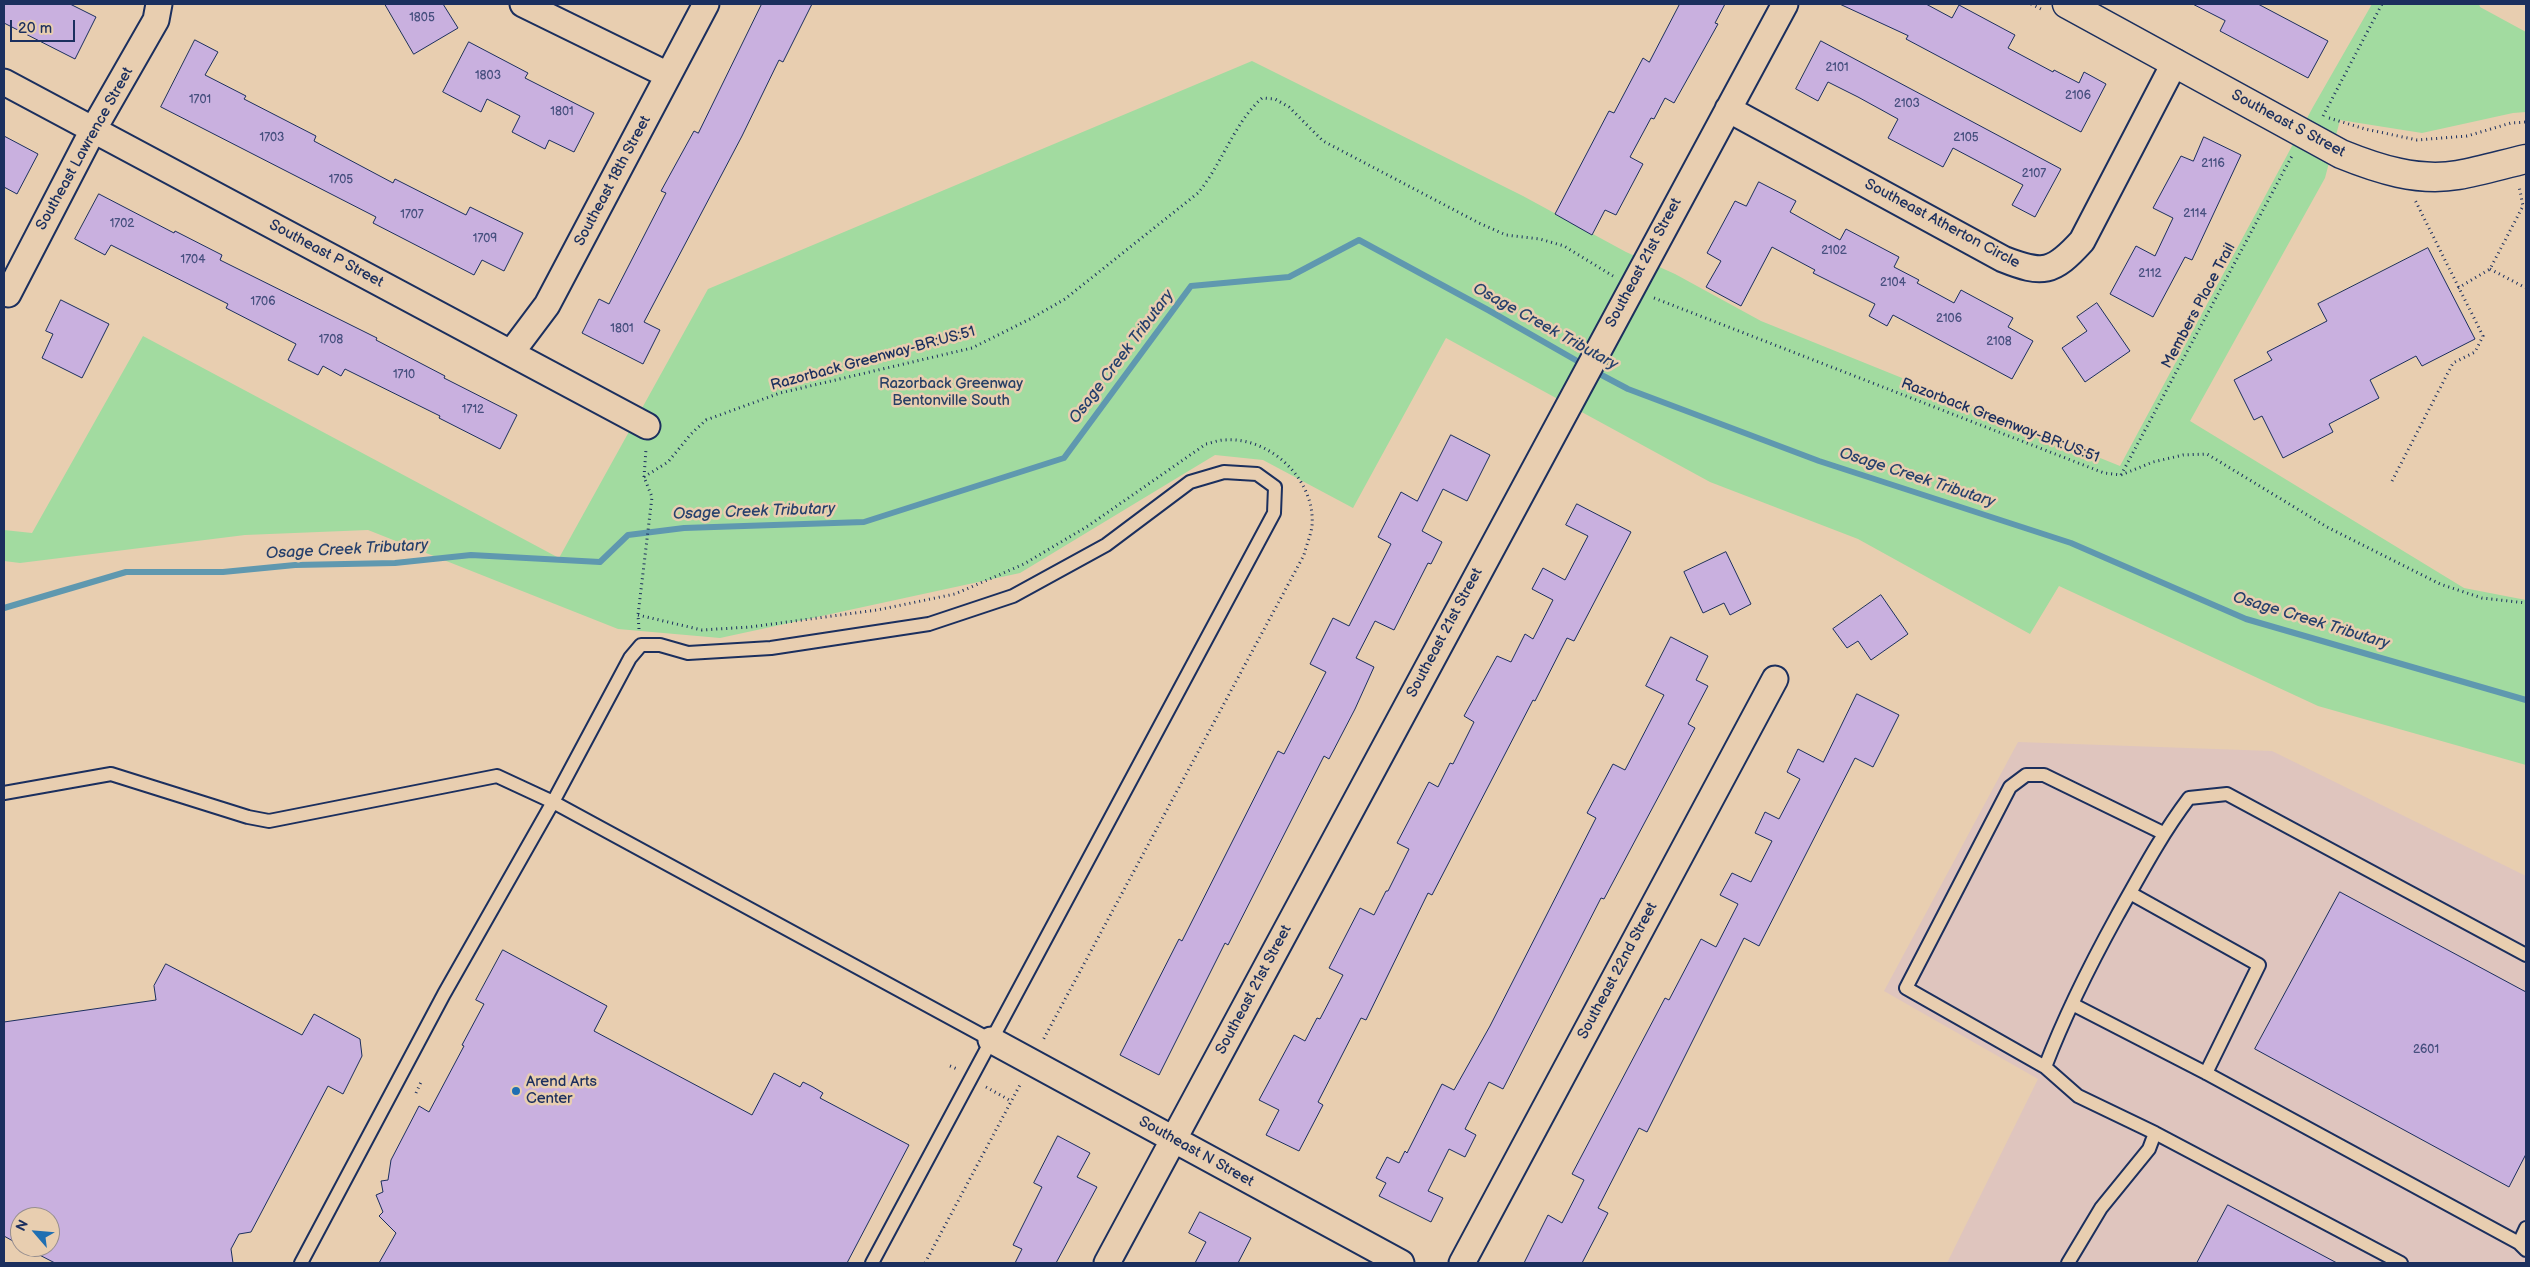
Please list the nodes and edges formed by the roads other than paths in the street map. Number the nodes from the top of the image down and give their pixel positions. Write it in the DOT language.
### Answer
graph roads {
  1 [pos="159,4"];
  2 [pos="523,4"];
  3 [pos="706,4"];
  4 [pos="1785,4"];
  5 [pos="2067,4"];
  6 [pos="2175,62"];
  7 [pos="668,75"];
  8 [pos="4,82"];
  9 [pos="1728,109"];
  10 [pos="93,130"];
  11 [pos="2522,171"];
  12 [pos="8,294"];
  13 [pos="511,353"];
  14 [pos="648,426"];
  15 [pos="1775,679"];
  16 [pos="4,793"];
  17 [pos="553,802"];
  18 [pos="2163,833"];
  19 [pos="2130,893"];
  20 [pos="2526,955"];
  21 [pos="2072,1004"];
  22 [pos="991,1040"];
  23 [pos="2045,1067"];
  24 [pos="2206,1073"];
  25 [pos="2155,1133"];
  26 [pos="1174,1140"];
  27 [pos="2526,1228"];
  28 [pos="2522,1247"];
  29 [pos="301,1263"];
  30 [pos="872,1263"];
  31 [pos="1107,1263"];
  32 [pos="1401,1263"];
  33 [pos="1462,1263"];
  34 [pos="2068,1263"];
  35 [pos="2401,1263"];
  1 -- 10 [label="street, Southeast Lawrence Street"];
  2 -- 7 [label="street"];
  3 -- 7 [label="street, Southeast 18th Street"];
  4 -- 9 [label="street, Southeast 21st Street"];
  5 -- 6 [label="street, Southeast S Street"];
  6 -- 9 [label="street, Southeast Atherton Circle"];
  6 -- 11 [label="street, Southeast S Street"];
  7 -- 13 [label="street, Southeast 18th Street"];
  8 -- 10 [label="street, Southeast P Street"];
  9 -- 26 [label="street, Southeast 21st Street"];
  10 -- 12 [label="street, Southeast Lawrence Street"];
  10 -- 13 [label="street, Southeast P Street"];
  13 -- 14 [label="street, Southeast P Street"];
  15 -- 33 [label="street, Southeast 22nd Street"];
  16 -- 17 [label="lane"];
  17 -- 22 [label="lane"];
  17 -- 22 [label="lane"];
  17 -- 29 [label="lane"];
  18 -- 19 [label="lane"];
  18 -- 20 [label="lane"];
  18 -- 23 [label="lane"];
  19 -- 21 [label="lane"];
  19 -- 24 [label="lane"];
  21 -- 23 [label="lane"];
  21 -- 24 [label="lane"];
  22 -- 26 [label="street, Southeast N Street"];
  22 -- 30 [label="lane"];
  23 -- 25 [label="lane"];
  24 -- 28 [label="lane"];
  25 -- 34 [label="lane"];
  25 -- 35 [label="lane"];
  26 -- 31 [label="street, Southeast 21st Street"];
  26 -- 32 [label="street, Southeast N Street"];
  27 -- 28 [label="lane"];
}
